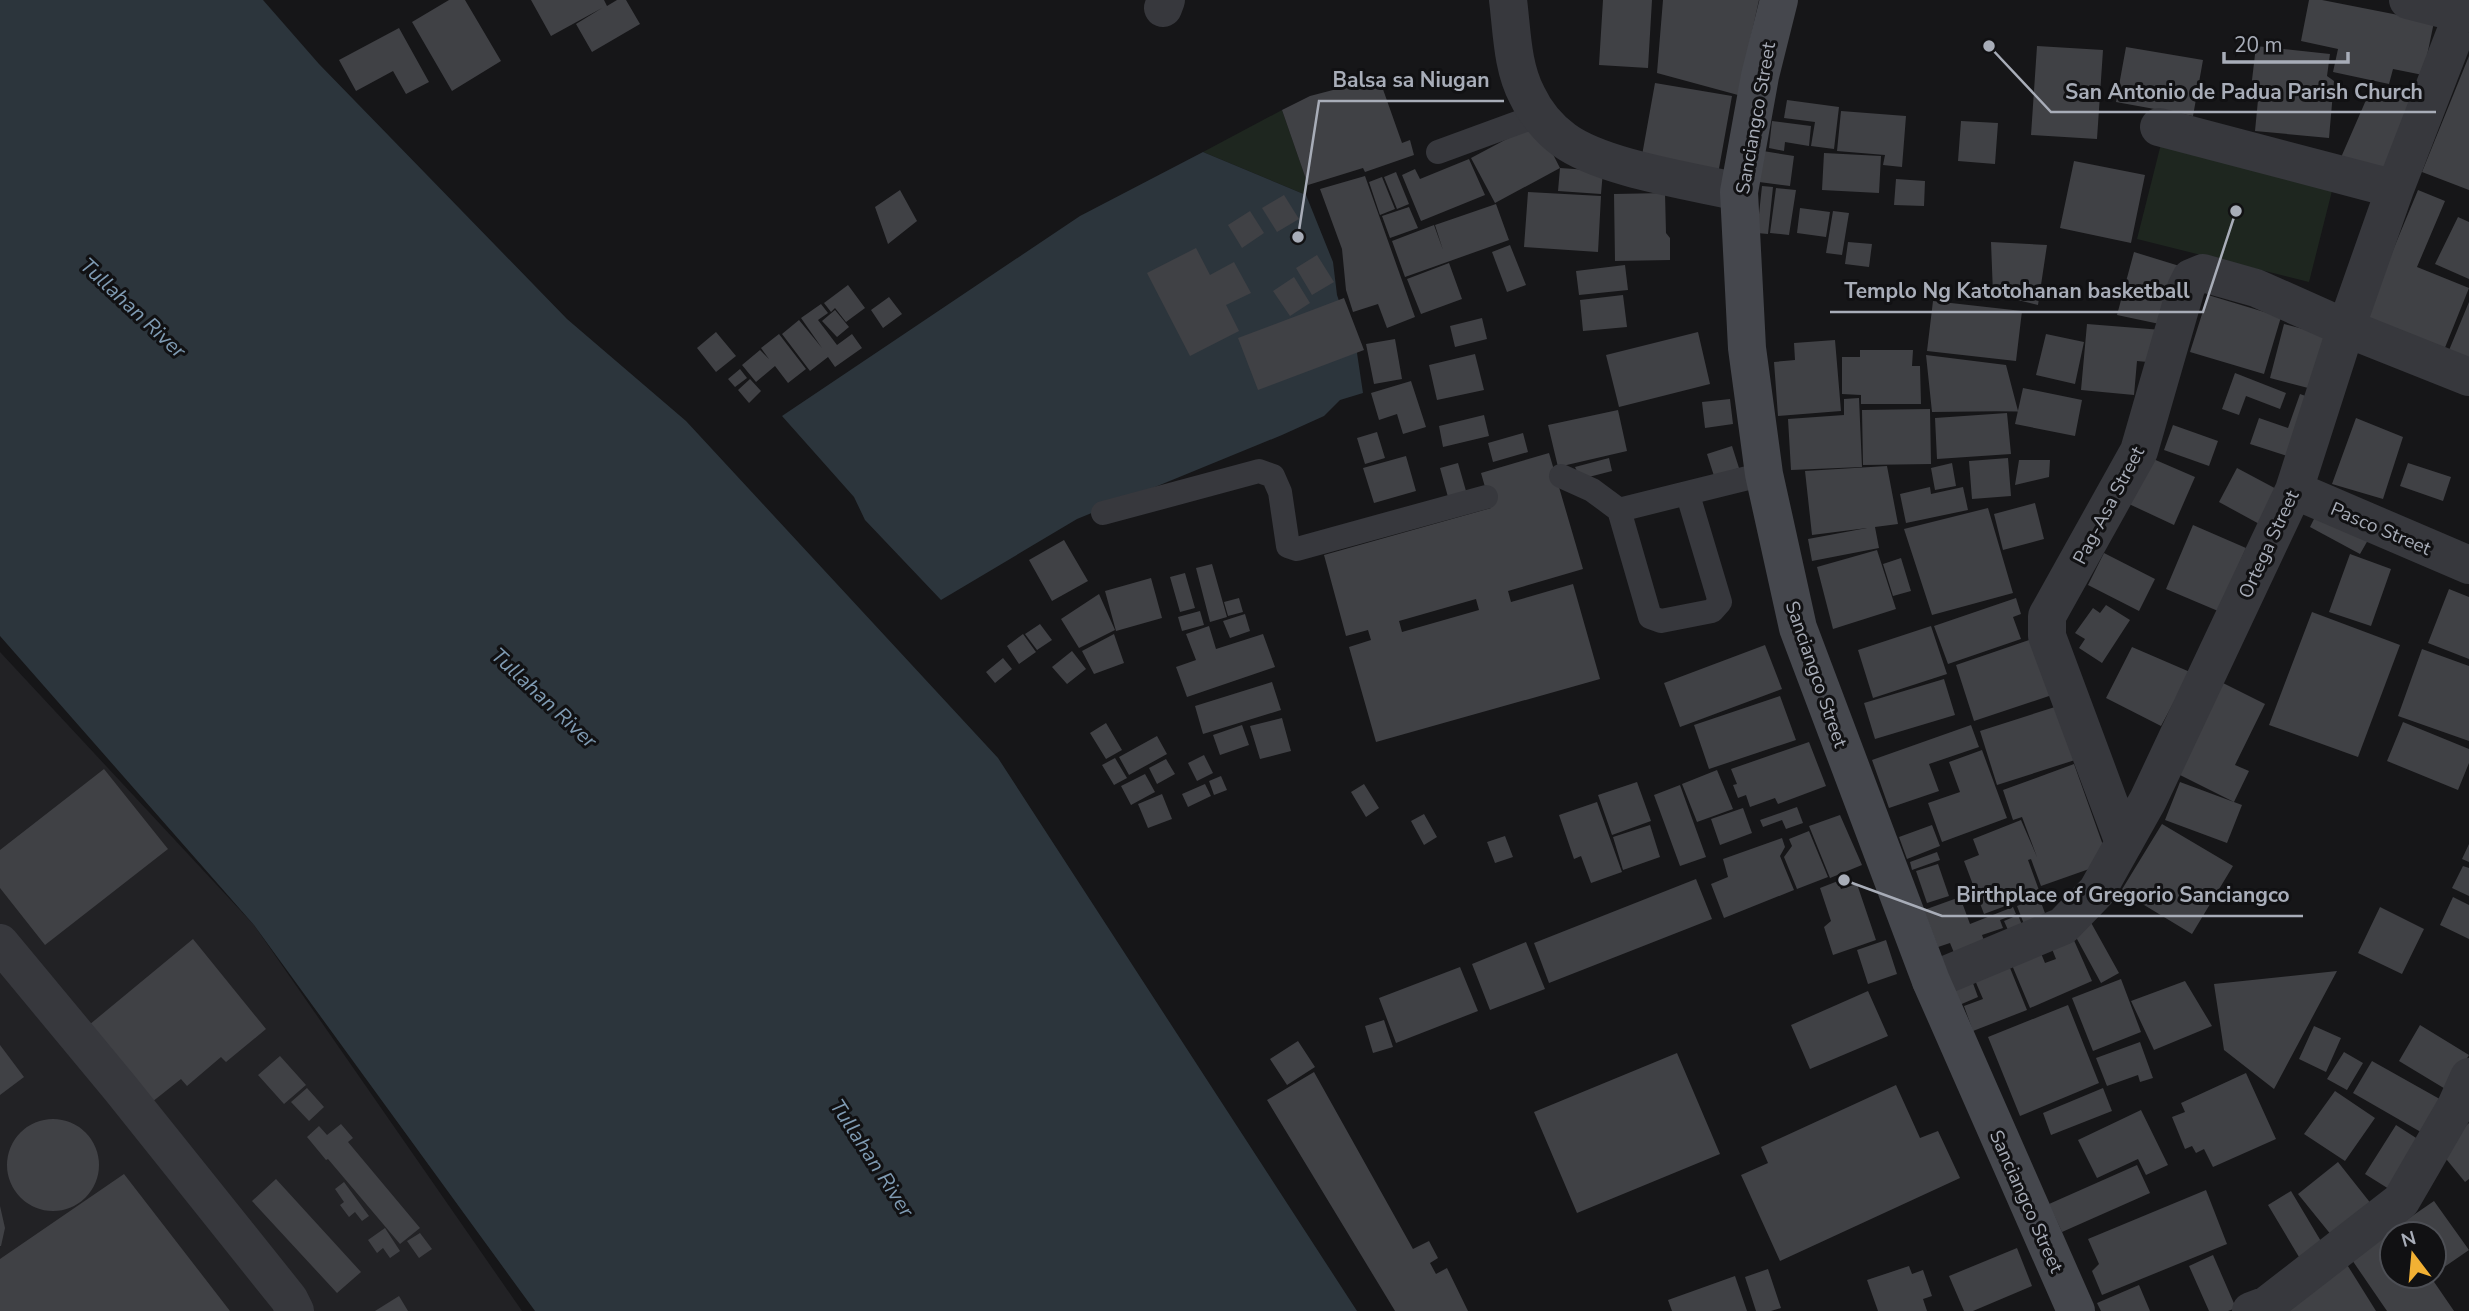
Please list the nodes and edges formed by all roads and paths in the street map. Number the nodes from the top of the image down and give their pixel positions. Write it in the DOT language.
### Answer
graph roads {
  1 [pos="1508,0"];
  2 [pos="1779,0"];
  3 [pos="2407,0"];
  4 [pos="2465,7"];
  5 [pos="1539,115"];
  6 [pos="2159,127"];
  7 [pos="1438,152"];
  8 [pos="2395,189"];
  9 [pos="1739,192"];
  10 [pos="2346,328"];
  11 [pos="2469,377"];
  12 [pos="1764,474"];
  13 [pos="1562,476"];
  14 [pos="2294,490"];
  15 [pos="1688,495"];
  16 [pos="1486,497"];
  17 [pos="1619,510"];
  18 [pos="1103,513"];
  19 [pos="2469,565"];
  20 [pos="2124,843"];
  21 [pos="0,943"];
  22 [pos="1931,981"];
  23 [pos="2469,1077"];
  24 [pos="295,1311"];
  25 [pos="2076,1311"];
  26 [pos="2251,1311"];
  1 -- 5 [label="street"];
  2 -- 9 [label="main road, Sanciangco Street"];
  3 -- 4 [label="street"];
  4 -- 8 [label="street, Ortega Street"];
  5 -- 7 [label="lane"];
  5 -- 9 [label="street"];
  6 -- 8 [label="street"];
  8 -- 10 [label="street, Ortega Street"];
  9 -- 12 [label="main road, Sanciangco Street"];
  10 -- 11 [label="street"];
  10 -- 14 [label="street, Ortega Street"];
  10 -- 20 [label="street, Pag-Asa Street"];
  12 -- 15 [label="lane"];
  12 -- 22 [label="main road, Sanciangco Street"];
  13 -- 17 [label="lane"];
  14 -- 19 [label="street, Pasco Street"];
  14 -- 20 [label="street, Ortega Street"];
  15 -- 17 [label="lane"];
  15 -- 17 [label="lane"];
  16 -- 18 [label="lane"];
  20 -- 22 [label="street, Ortega Street"];
  21 -- 24 [label="street"];
  22 -- 25 [label="main road, Sanciangco Street"];
  23 -- 26 [label="street"];
}
